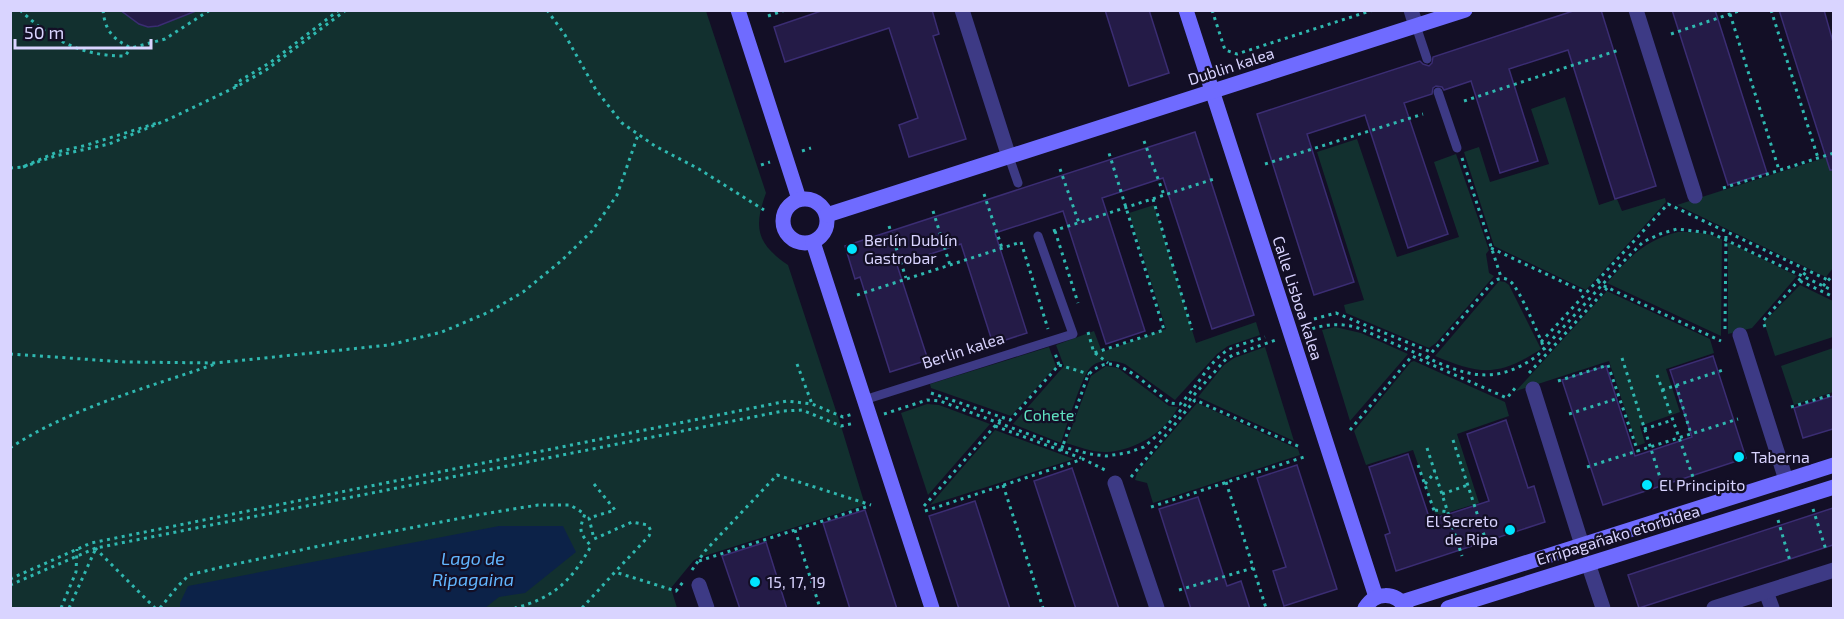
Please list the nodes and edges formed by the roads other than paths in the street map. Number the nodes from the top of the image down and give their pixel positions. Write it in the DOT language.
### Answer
graph roads {
  1 [pos="738,10"];
  2 [pos="962,10"];
  3 [pos="1186,10"];
  4 [pos="1411,10"];
  5 [pos="1465,10"];
  6 [pos="1636,10"];
  7 [pos="1416,26"];
  8 [pos="1427,59"];
  9 [pos="1212,91"];
  10 [pos="1438,92"];
  11 [pos="1457,148"];
  12 [pos="1009,157"];
  13 [pos="1018,183"];
  14 [pos="1695,196"];
  15 [pos="799,199"];
  16 [pos="827,215"];
  17 [pos="1038,236"];
  18 [pos="813,242"];
  19 [pos="1740,335"];
  20 [pos="1527,385"];
  21 [pos="864,400"];
  22 [pos="1833,465"];
  23 [pos="1118,479"];
  24 [pos="1786,480"];
  25 [pos="1833,487"];
  26 [pos="1582,545"];
  27 [pos="1588,563"];
  28 [pos="1833,570"];
  29 [pos="699,585"];
  30 [pos="1766,592"];
  31 [pos="1376,597"];
  32 [pos="1404,605"];
  33 [pos="707,609"];
  34 [pos="932,609"];
  35 [pos="1157,609"];
  36 [pos="1365,609"];
  37 [pos="1448,609"];
  38 [pos="1603,609"];
  39 [pos="1714,609"];
  40 [pos="1772,609"];
  1 -- 15 [label="street"];
  2 -- 12 [label="street"];
  3 -- 9 [label="street, Calle Lisboa kalea"];
  4 -- 7 [label="street"];
  5 -- 7 [label="street, Dublin kalea"];
  6 -- 14 [label="street"];
  7 -- 8 [label="lane"];
  7 -- 9 [label="street, Dublin kalea"];
  9 -- 12 [label="street, Dublin kalea"];
  9 -- 31 [label="street, Calle Lisboa kalea"];
  10 -- 11 [label="lane"];
  12 -- 13 [label="lane"];
  12 -- 16 [label="street, Dublin kalea"];
  15 -- 16 [label="street"];
  15 -- 18 [label="street"];
  16 -- 18 [label="street"];
  17 -- 21 [label="lane, Berlin kalea"];
  18 -- 21 [label="street"];
  19 -- 24 [label="street"];
  20 -- 26 [label="street, Erripagañako etorbidea"];
  21 -- 34 [label="street"];
  22 -- 24 [label="street, Erripagañako etorbidea"];
  23 -- 35 [label="street"];
  24 -- 26 [label="street, Erripagañako etorbidea"];
  25 -- 27 [label="street, Erripagañako etorbidea"];
  26 -- 32 [label="street, Erripagañako etorbidea"];
  27 -- 37 [label="street, Erripagañako etorbidea"];
  27 -- 38 [label="street"];
  28 -- 30 [label="street"];
  29 -- 33 [label="street"];
  30 -- 39 [label="street"];
  30 -- 40 [label="street"];
  31 -- 32 [label="street"];
  31 -- 36 [label="street"];
}
